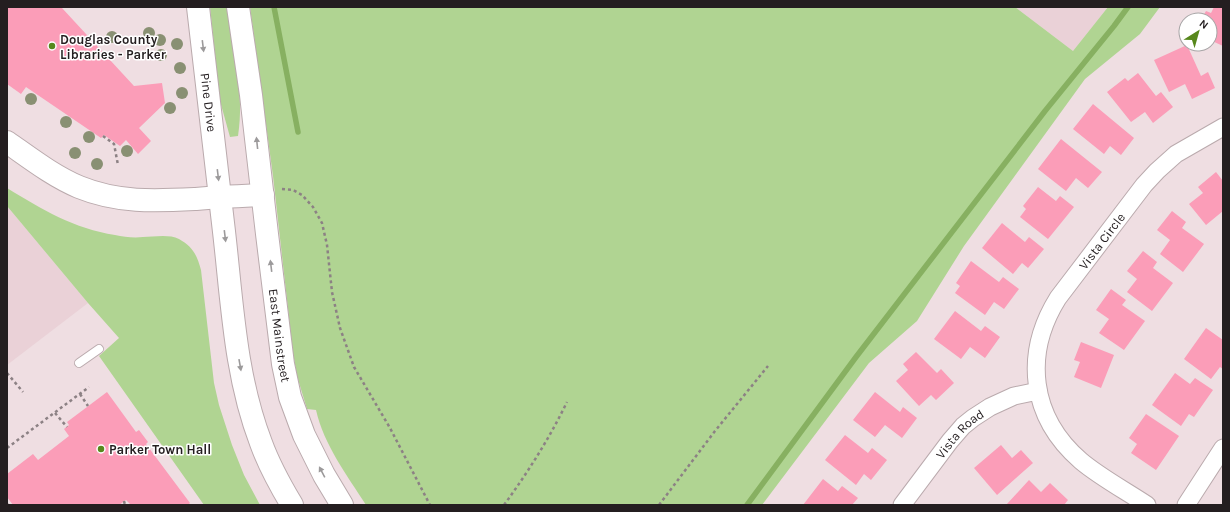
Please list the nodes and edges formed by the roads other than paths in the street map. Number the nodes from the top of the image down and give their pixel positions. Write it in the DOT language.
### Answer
graph roads {
  1 [pos="198,7"];
  2 [pos="238,7"];
  3 [pos="1223,127"];
  4 [pos="7,142"];
  5 [pos="263,195"];
  6 [pos="220,197"];
  7 [pos="99,349"];
  8 [pos="79,363"];
  9 [pos="1038,391"];
  10 [pos="1223,448"];
  11 [pos="292,505"];
  12 [pos="342,505"];
  13 [pos="902,505"];
  14 [pos="1148,505"];
  15 [pos="1186,505"];
  1 -- 6 [label="main road, Pine Drive, one-way"];
  5 -- 2 [label="main road, one-way"];
  3 -- 9 [label="street, Vista Circle"];
  4 -- 6 [label="main road"];
  5 -- 6 [label="main road"];
  12 -- 5 [label="main road, East Mainstreet, one-way"];
  6 -- 11 [label="main road, one-way"];
  7 -- 8 [label="lane"];
  9 -- 13 [label="street, Vista Road"];
  9 -- 14 [label="street, Vista Circle"];
  10 -- 15 [label="street"];
}
